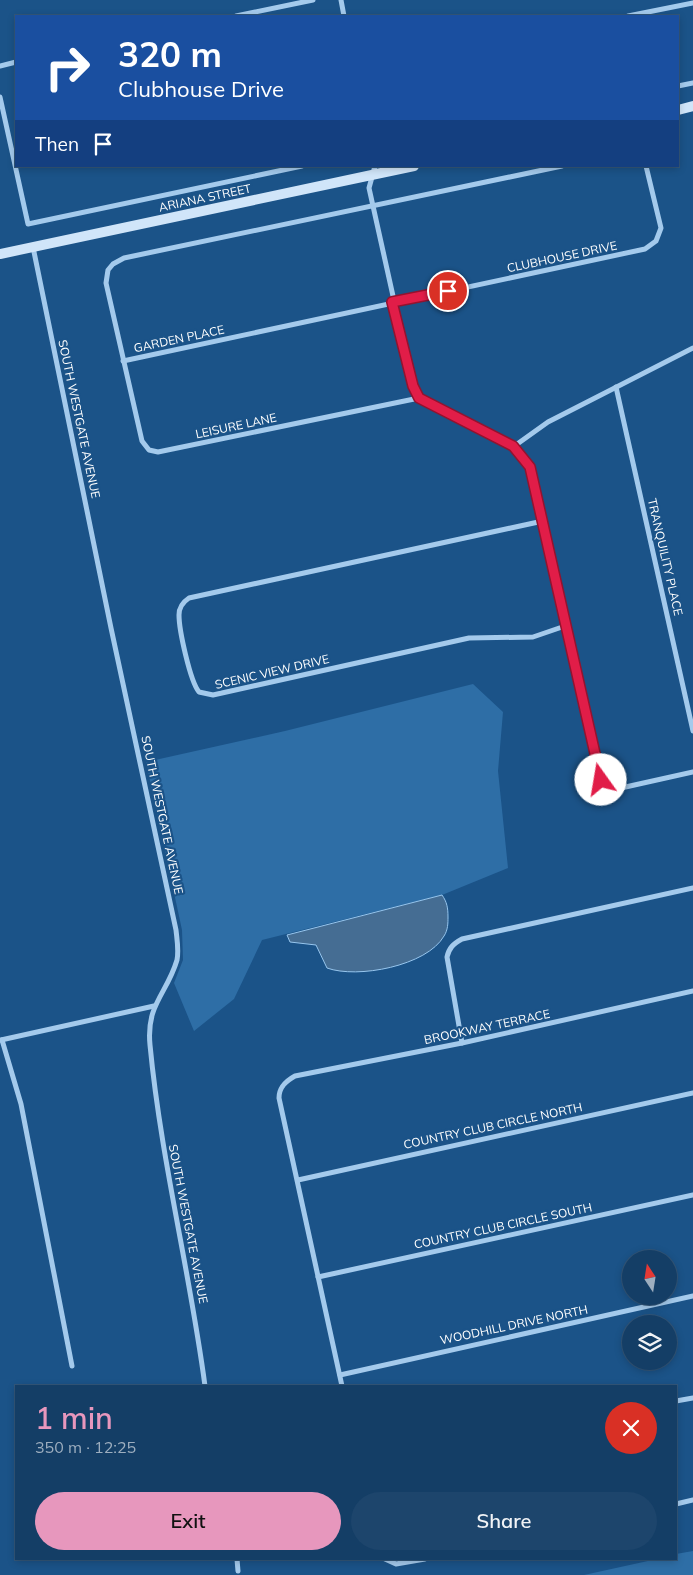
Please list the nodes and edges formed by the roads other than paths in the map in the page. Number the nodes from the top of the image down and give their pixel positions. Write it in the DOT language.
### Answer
graph roads {
  1 [pos="313,0"];
  2 [pos="341,0"];
  3 [pos="693,2"];
  4 [pos="241,15"];
  5 [pos="344,15"];
  6 [pos="633,15"];
  7 [pos="15,62"];
  8 [pos="0,66"];
  9 [pos="693,83"];
  10 [pos="679,86"];
  11 [pos="0,97"];
  12 [pos="693,106"];
  13 [pos="679,110"];
  14 [pos="14,146"];
  15 [pos="18,167"];
  16 [pos="297,167"];
  17 [pos="406,167"];
  18 [pos="557,167"];
  19 [pos="646,167"];
  20 [pos="374,171"];
  21 [pos="372,207"];
  22 [pos="33,247"];
  23 [pos="0,254"];
  24 [pos="392,302"];
  25 [pos="693,348"];
  26 [pos="123,361"];
  27 [pos="616,386"];
  28 [pos="419,398"];
  29 [pos="513,446"];
  30 [pos="543,520"];
  31 [pos="568,625"];
  32 [pos="693,731"];
  33 [pos="693,772"];
  34 [pos="693,888"];
  35 [pos="693,991"];
  36 [pos="154,1006"];
  37 [pos="1,1040"];
  38 [pos="462,1043"];
  39 [pos="693,1093"];
  40 [pos="298,1180"];
  41 [pos="693,1195"];
  42 [pos="318,1277"];
  43 [pos="693,1296"];
  44 [pos="72,1366"];
  45 [pos="340,1375"];
  46 [pos="205,1385"];
  47 [pos="342,1385"];
  48 [pos="693,1398"];
  49 [pos="677,1401"];
  50 [pos="693,1500"];
  51 [pos="677,1504"];
  52 [pos="236,1560"];
  53 [pos="386,1560"];
  54 [pos="421,1560"];
  55 [pos="238,1571"];
  1 -- 4 [label="street"];
  2 -- 5 [label="street"];
  3 -- 6 [label="street"];
  7 -- 8 [label="street"];
  9 -- 10 [label="street"];
  11 -- 14 [label="street"];
  12 -- 13 [label="street"];
  15 -- 16 [label="street"];
  17 -- 20 [label="street, ARIANA STREET"];
  18 -- 21 [label="street"];
  19 -- 24 [label="street, CLUBHOUSE DRIVE"];
  20 -- 21 [label="street"];
  20 -- 22 [label="street, ARIANA STREET"];
  21 -- 24 [label="street"];
  21 -- 26 [label="street, GARDEN PLACE"];
  22 -- 23 [label="street, ARIANA STREET"];
  22 -- 36 [label="street, SOUTH WESTGATE AVENUE"];
  24 -- 26 [label="street, GARDEN PLACE"];
  24 -- 28 [label="street"];
  25 -- 27 [label="street"];
  26 -- 28 [label="street, LEISURE LANE"];
  27 -- 29 [label="street"];
  27 -- 32 [label="street, TRANQUILITY PLACE"];
  28 -- 29 [label="street"];
  29 -- 30 [label="street"];
  30 -- 31 [label="street"];
  30 -- 31 [label="street, SCENIC VIEW DRIVE"];
  31 -- 33 [label="street"];
  34 -- 38 [label="street"];
  35 -- 38 [label="street, BROOKWAY TERRACE"];
  36 -- 37 [label="street"];
  36 -- 46 [label="street, SOUTH WESTGATE AVENUE"];
  37 -- 44 [label="street"];
  38 -- 40 [label="street, BROOKWAY TERRACE"];
  39 -- 40 [label="street, COUNTRY CLUB CIRCLE NORTH"];
  40 -- 42 [label="street"];
  41 -- 42 [label="street, COUNTRY CLUB CIRCLE SOUTH"];
  42 -- 45 [label="street"];
  43 -- 45 [label="street, WOODHILL DRIVE NORTH"];
  45 -- 47 [label="street"];
  48 -- 49 [label="street"];
  50 -- 51 [label="street"];
  52 -- 55 [label="street"];
  53 -- 54 [label="street"];
}
